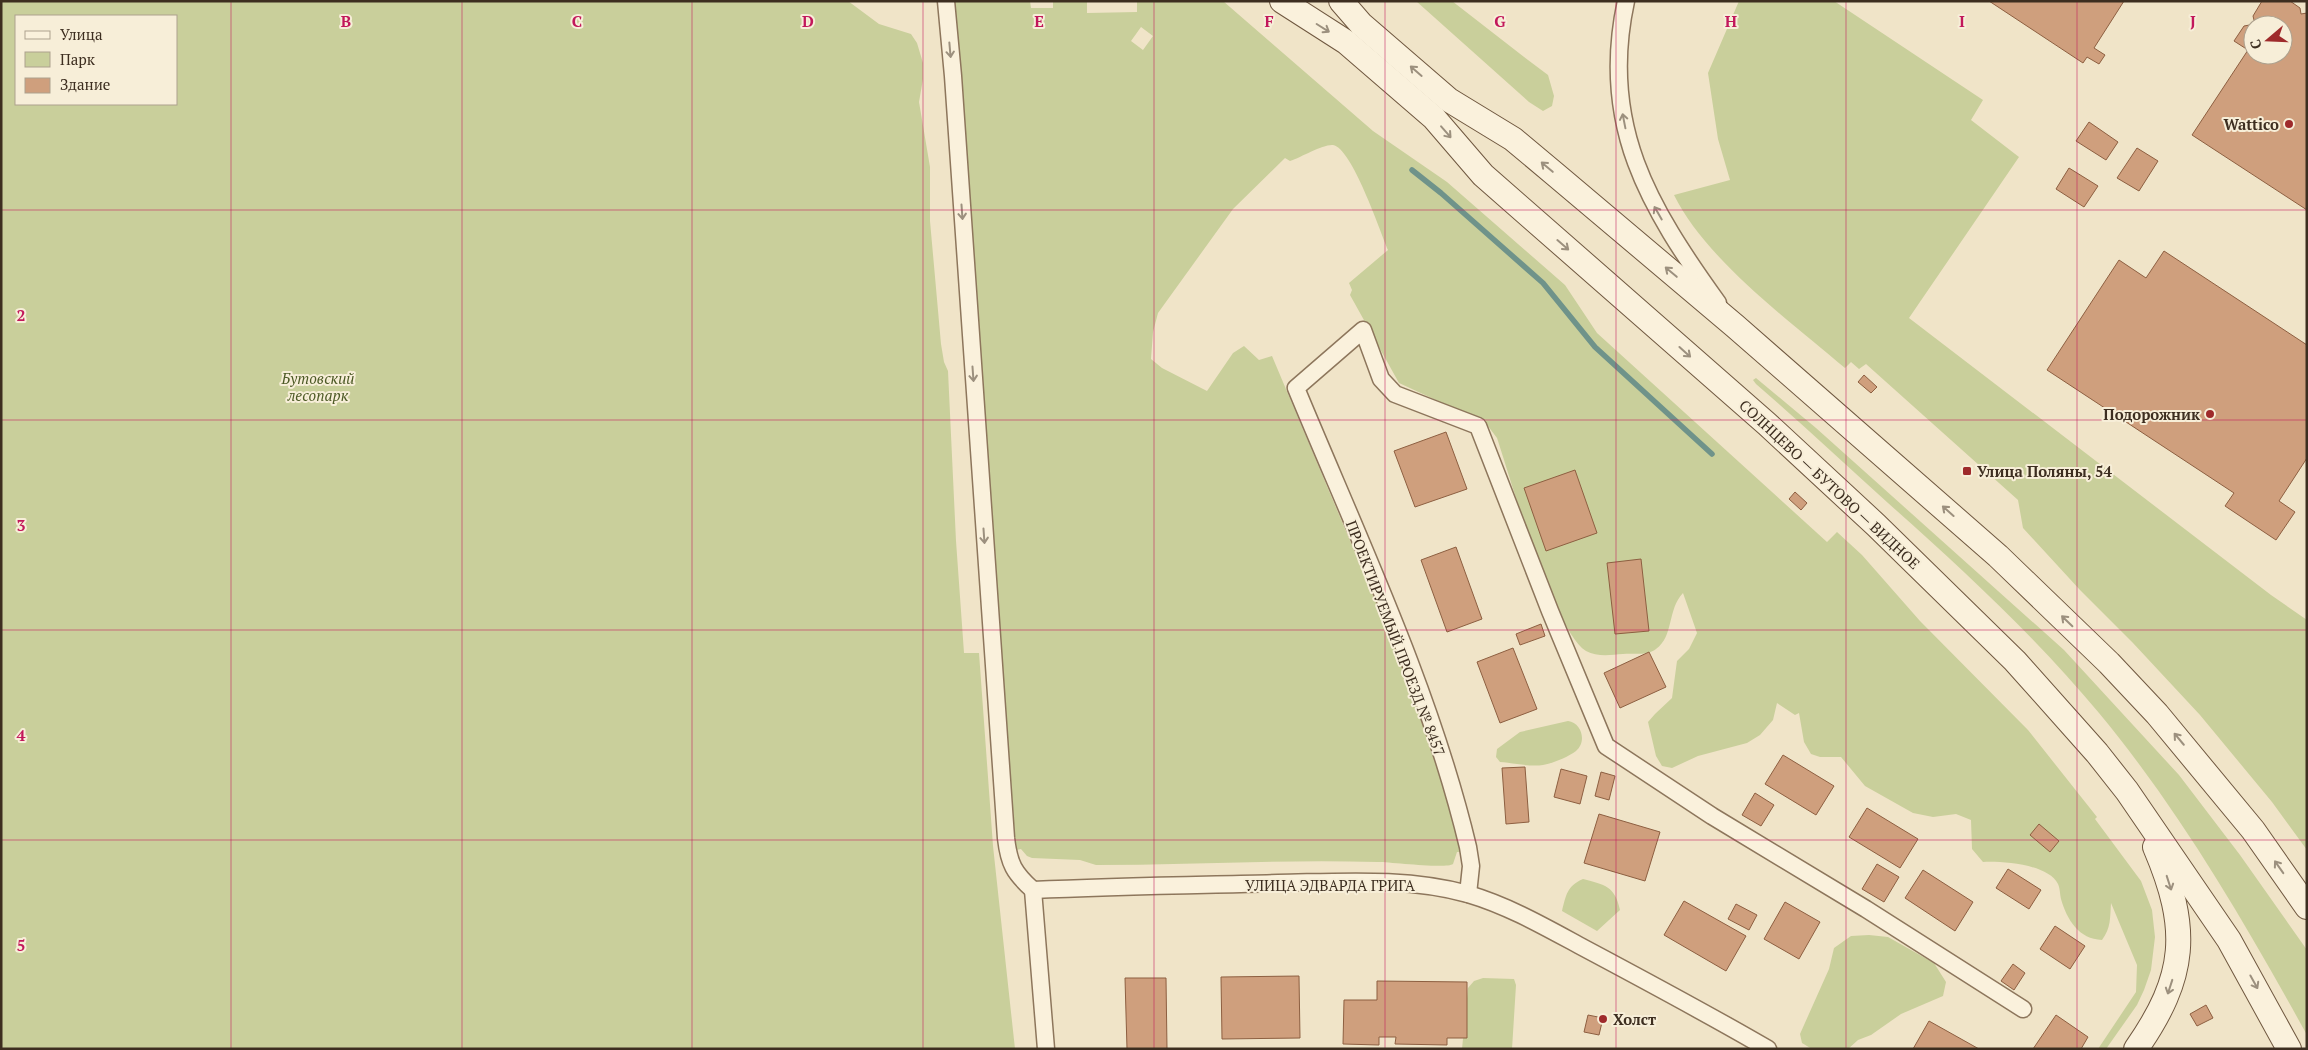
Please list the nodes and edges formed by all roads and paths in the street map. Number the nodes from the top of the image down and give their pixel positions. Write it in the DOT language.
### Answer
graph roads {
  1 [pos="946,1"];
  2 [pos="1282,1"];
  3 [pos="1341,1"];
  4 [pos="1626,1"];
  5 [pos="1734,326"];
  6 [pos="2126,791"];
  7 [pos="1034,890"];
  8 [pos="1468,894"];
  9 [pos="2307,907"];
  10 [pos="2023,1009"];
  11 [pos="1046,1049"];
  12 [pos="1768,1049"];
  13 [pos="2136,1049"];
  14 [pos="2289,1049"];
  1 -- 7 [label="street, one-way"];
  2 -- 6 [label="main road, СОЛНЦЕВО — БУТОВО — ВИДНОЕ, one-way"];
  5 -- 3 [label="main road, one-way"];
  5 -- 4 [label="street, one-way"];
  9 -- 5 [label="main road, one-way"];
  6 -- 13 [label="main road, one-way"];
  6 -- 14 [label="main road, СОЛНЦЕВО — БУТОВО — ВИДНОЕ, one-way"];
  7 -- 8 [label="street, УЛИЦА ЭДВАРДА ГРИГА"];
  7 -- 11 [label="street"];
  8 -- 10 [label="street, ПРОЕКТИРУЕМЫЙ ПРОЕЗД № 8457"];
  8 -- 12 [label="street, УЛИЦА ЭДВАРДА ГРИГА"];
}
